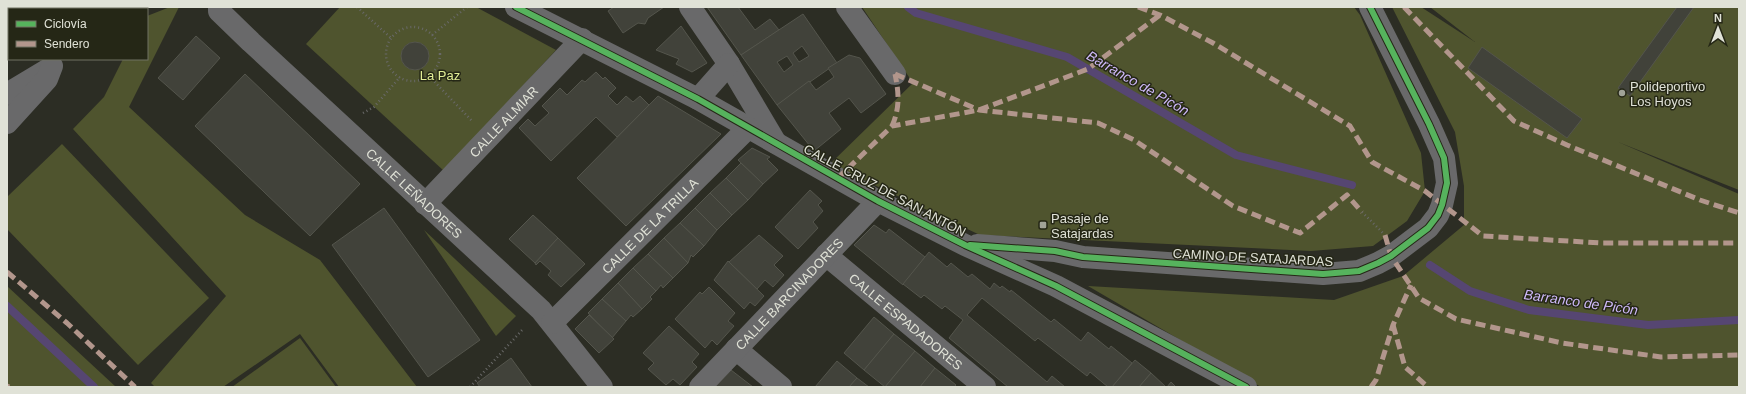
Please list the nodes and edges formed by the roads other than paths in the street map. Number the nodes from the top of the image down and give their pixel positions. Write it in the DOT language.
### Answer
graph roads {
  1 [pos="219,7"];
  2 [pos="516,7"];
  3 [pos="690,7"];
  4 [pos="847,7"];
  5 [pos="1370,7"];
  6 [pos="582,39"];
  7 [pos="57,63"];
  8 [pos="729,64"];
  9 [pos="894,74"];
  10 [pos="7,94"];
  11 [pos="698,100"];
  12 [pos="7,123"];
  13 [pos="748,128"];
  14 [pos="778,146"];
  15 [pos="878,201"];
  16 [pos="425,204"];
  17 [pos="965,245"];
  18 [pos="1055,251"];
  19 [pos="826,255"];
  20 [pos="1083,257"];
  21 [pos="1033,275"];
  22 [pos="1056,286"];
  23 [pos="547,316"];
  24 [pos="736,349"];
  25 [pos="602,387"];
  26 [pos="700,387"];
  27 [pos="781,387"];
  28 [pos="985,387"];
  29 [pos="1246,387"];
  1 -- 16 [label="street, CALLE LEÑADORES"];
  2 -- 6 [label="street, CALLE CRUZ DE SAN ANTÓN"];
  3 -- 8 [label="street"];
  4 -- 9 [label="street"];
  5 -- 20 [label="street, CAMINO DE SATAJARDAS"];
  6 -- 11 [label="street, CALLE CRUZ DE SAN ANTÓN"];
  6 -- 16 [label="street, CALLE ALMIAR"];
  7 -- 10 [label="street"];
  7 -- 12 [label="street"];
  8 -- 11 [label="street"];
  8 -- 14 [label="street"];
  11 -- 13 [label="street, CALLE CRUZ DE SAN ANTÓN"];
  13 -- 14 [label="street, CALLE CRUZ DE SAN ANTÓN"];
  13 -- 23 [label="street, CALLE DE LA TRILLA"];
  14 -- 15 [label="street, CALLE CRUZ DE SAN ANTÓN"];
  15 -- 17 [label="street, CALLE CRUZ DE SAN ANTÓN"];
  15 -- 19 [label="street, CALLE BARCINADORES"];
  16 -- 23 [label="street, CALLE LEÑADORES"];
  17 -- 18 [label="street, CAMINO DE SATAJARDAS"];
  17 -- 21 [label="street, CALLE CRUZ DE SAN ANTÓN"];
  18 -- 20 [label="street, CAMINO DE SATAJARDAS"];
  18 -- 21 [label="street"];
  19 -- 24 [label="street, CALLE BARCINADORES"];
  19 -- 28 [label="street, CALLE ESPADADORES"];
  20 -- 22 [label="street"];
  21 -- 22 [label="street, CALLE CRUZ DE SAN ANTÓN"];
  22 -- 29 [label="street, CALLE CRUZ DE SAN ANTÓN"];
  23 -- 25 [label="street, CALLE LEÑADORES"];
  24 -- 26 [label="street, CALLE BARCINADORES"];
  24 -- 27 [label="street"];
}
